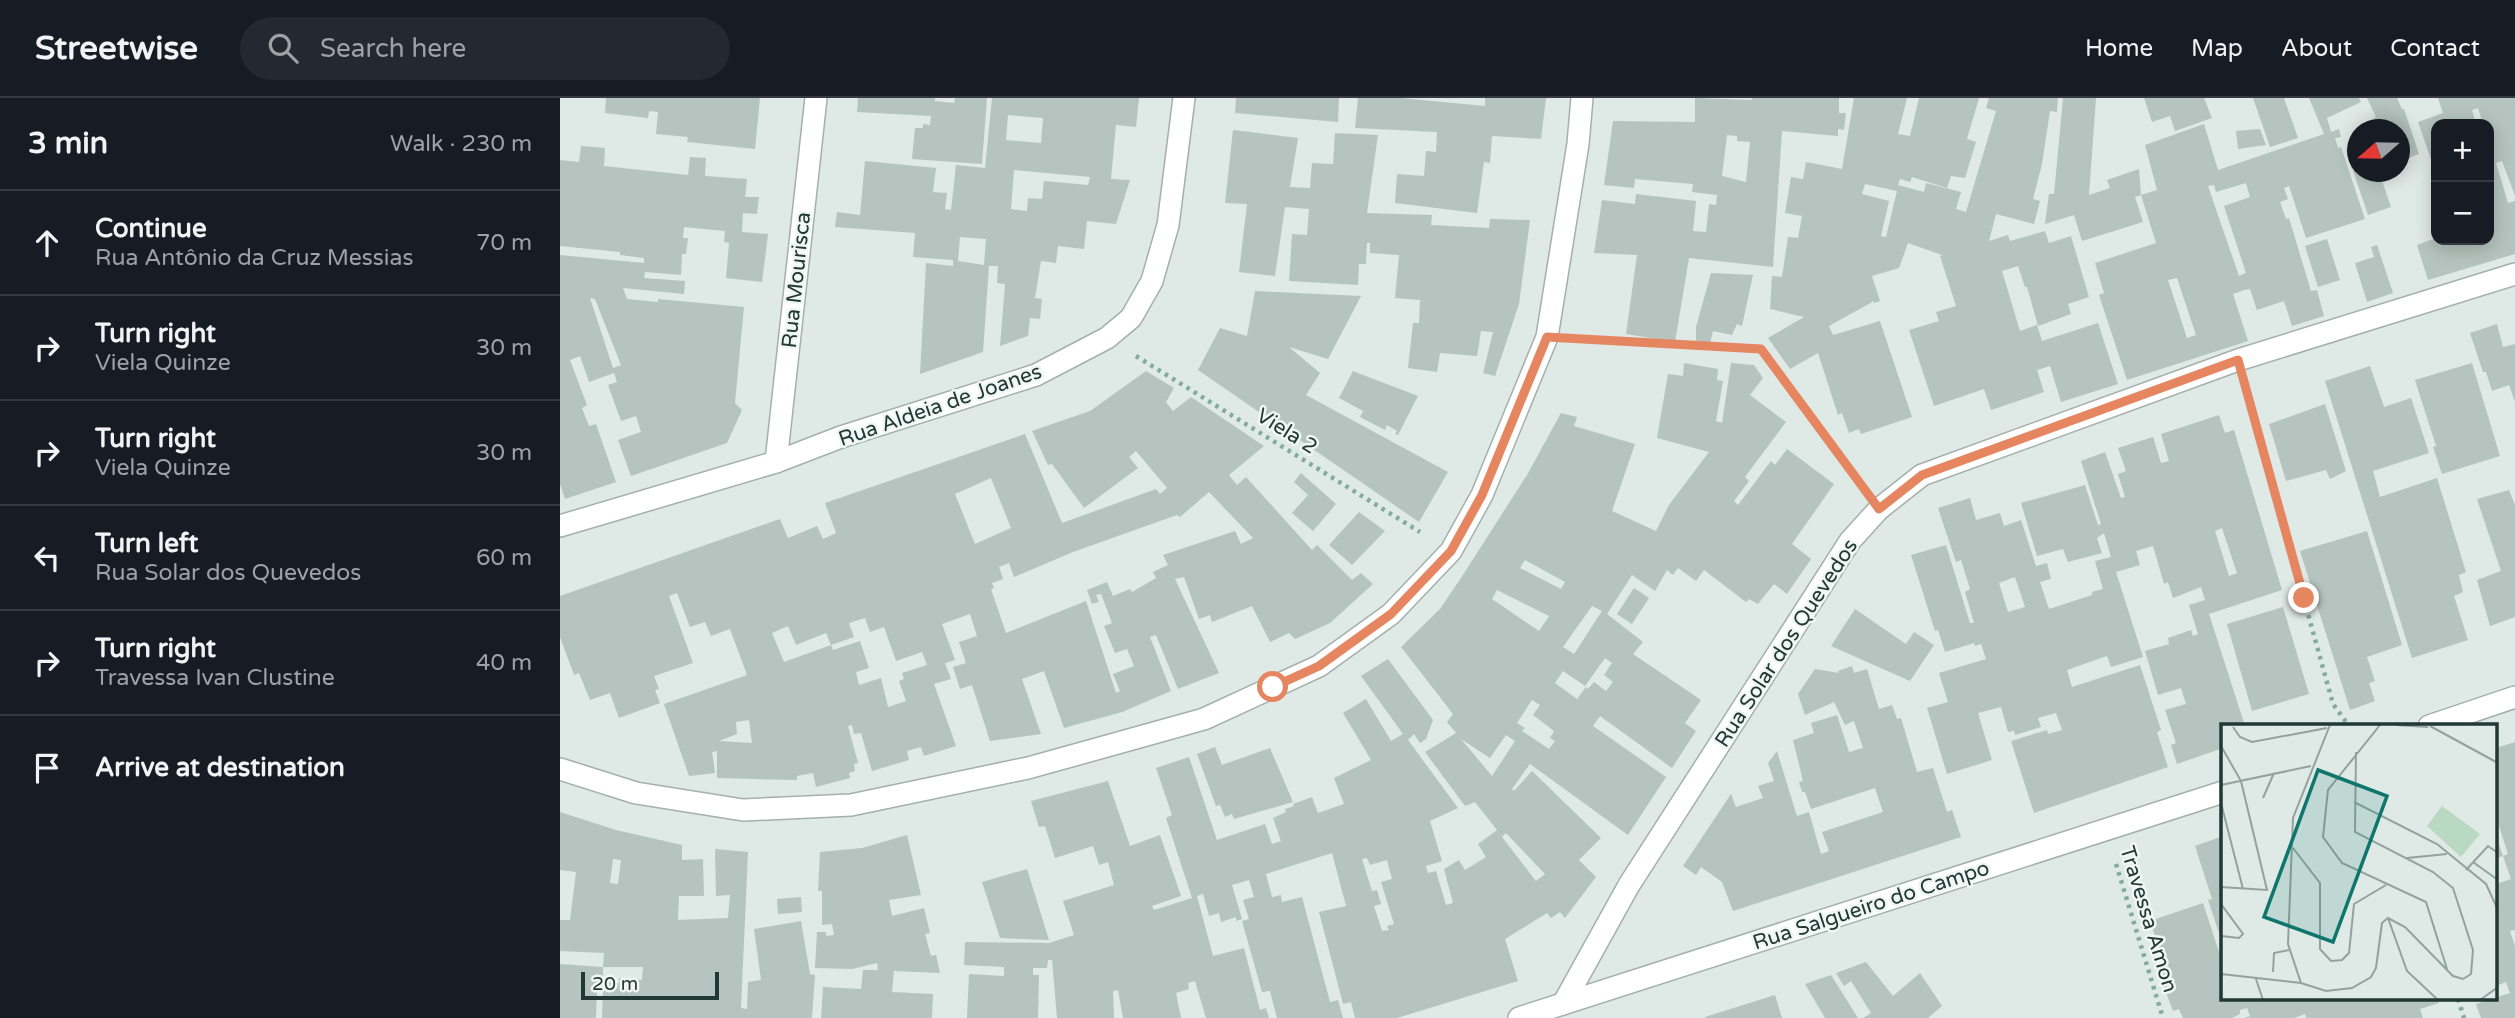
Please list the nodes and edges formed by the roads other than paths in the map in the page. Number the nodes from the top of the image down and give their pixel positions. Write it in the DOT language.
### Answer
graph roads {
  1 [pos="816,98"];
  2 [pos="1184,98"];
  3 [pos="1582,98"];
  4 [pos="2515,274"];
  5 [pos="776,462"];
  6 [pos="560,526"];
  7 [pos="2515,697"];
  8 [pos="2435,724"];
  9 [pos="560,769"];
  10 [pos="2221,793"];
  11 [pos="1563,1004"];
  12 [pos="1519,1018"];
  1 -- 5 [label="street, Rua Mourisca"];
  2 -- 5 [label="street, Rua Aldeia de Joanes"];
  3 -- 9 [label="street"];
  4 -- 11 [label="street, Rua Solar dos Quevedos"];
  5 -- 6 [label="street, Rua Aldeia de Joanes"];
  7 -- 8 [label="street"];
  10 -- 11 [label="street, Rua Salgueiro do Campo"];
  11 -- 12 [label="street, Rua Salgueiro do Campo"];
}
